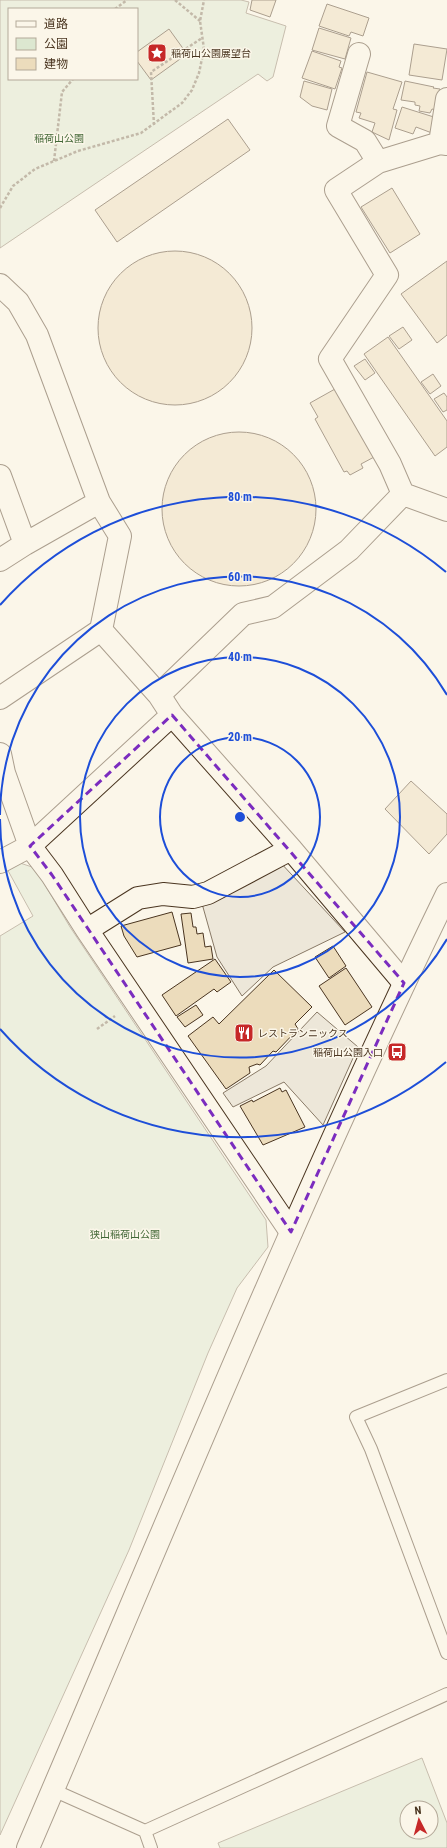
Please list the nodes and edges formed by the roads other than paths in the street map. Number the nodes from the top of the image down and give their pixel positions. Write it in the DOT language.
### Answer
graph roads {
  1 [pos="359,54"];
  2 [pos="447,99"];
  3 [pos="443,144"];
  4 [pos="378,162"];
  5 [pos="0,285"];
  6 [pos="0,476"];
  7 [pos="403,494"];
  8 [pos="99,502"];
  9 [pos="447,510"];
  10 [pos="25,544"];
  11 [pos="0,560"];
  12 [pos="101,630"];
  13 [pos="160,695"];
  14 [pos="0,698"];
  15 [pos="172,715"];
  16 [pos="0,754"];
  17 [pos="30,846"];
  18 [pos="291,849"];
  19 [pos="0,862"];
  20 [pos="447,894"];
  21 [pos="87,930"];
  22 [pos="404,983"];
  23 [pos="291,1232"];
  24 [pos="447,1380"];
  25 [pos="447,1654"];
  26 [pos="447,1694"];
  27 [pos="53,1790"];
  28 [pos="145,1831"];
  29 [pos="28,1848"];
  30 [pos="151,1848"];
  1 -- 4 [label="street"];
  2 -- 3 [label="street"];
  3 -- 4 [label="street"];
  4 -- 7 [label="street"];
  5 -- 8 [label="street"];
  6 -- 10 [label="street"];
  7 -- 9 [label="street"];
  7 -- 13 [label="street"];
  8 -- 10 [label="street"];
  8 -- 12 [label="street"];
  10 -- 11 [label="street"];
  12 -- 13 [label="street"];
  12 -- 14 [label="street"];
  13 -- 15 [label="street"];
  15 -- 17 [label="street"];
  15 -- 18 [label="street"];
  16 -- 17 [label="street"];
  17 -- 19 [label="street"];
  17 -- 21 [label="street"];
  18 -- 21 [label="street"];
  18 -- 22 [label="street"];
  20 -- 22 [label="street"];
  21 -- 23 [label="street"];
  22 -- 23 [label="street"];
  23 -- 27 [label="street"];
  24 -- 25 [label="lane"];
  26 -- 28 [label="lane"];
  27 -- 28 [label="lane"];
  27 -- 29 [label="street"];
  28 -- 30 [label="lane"];
}
